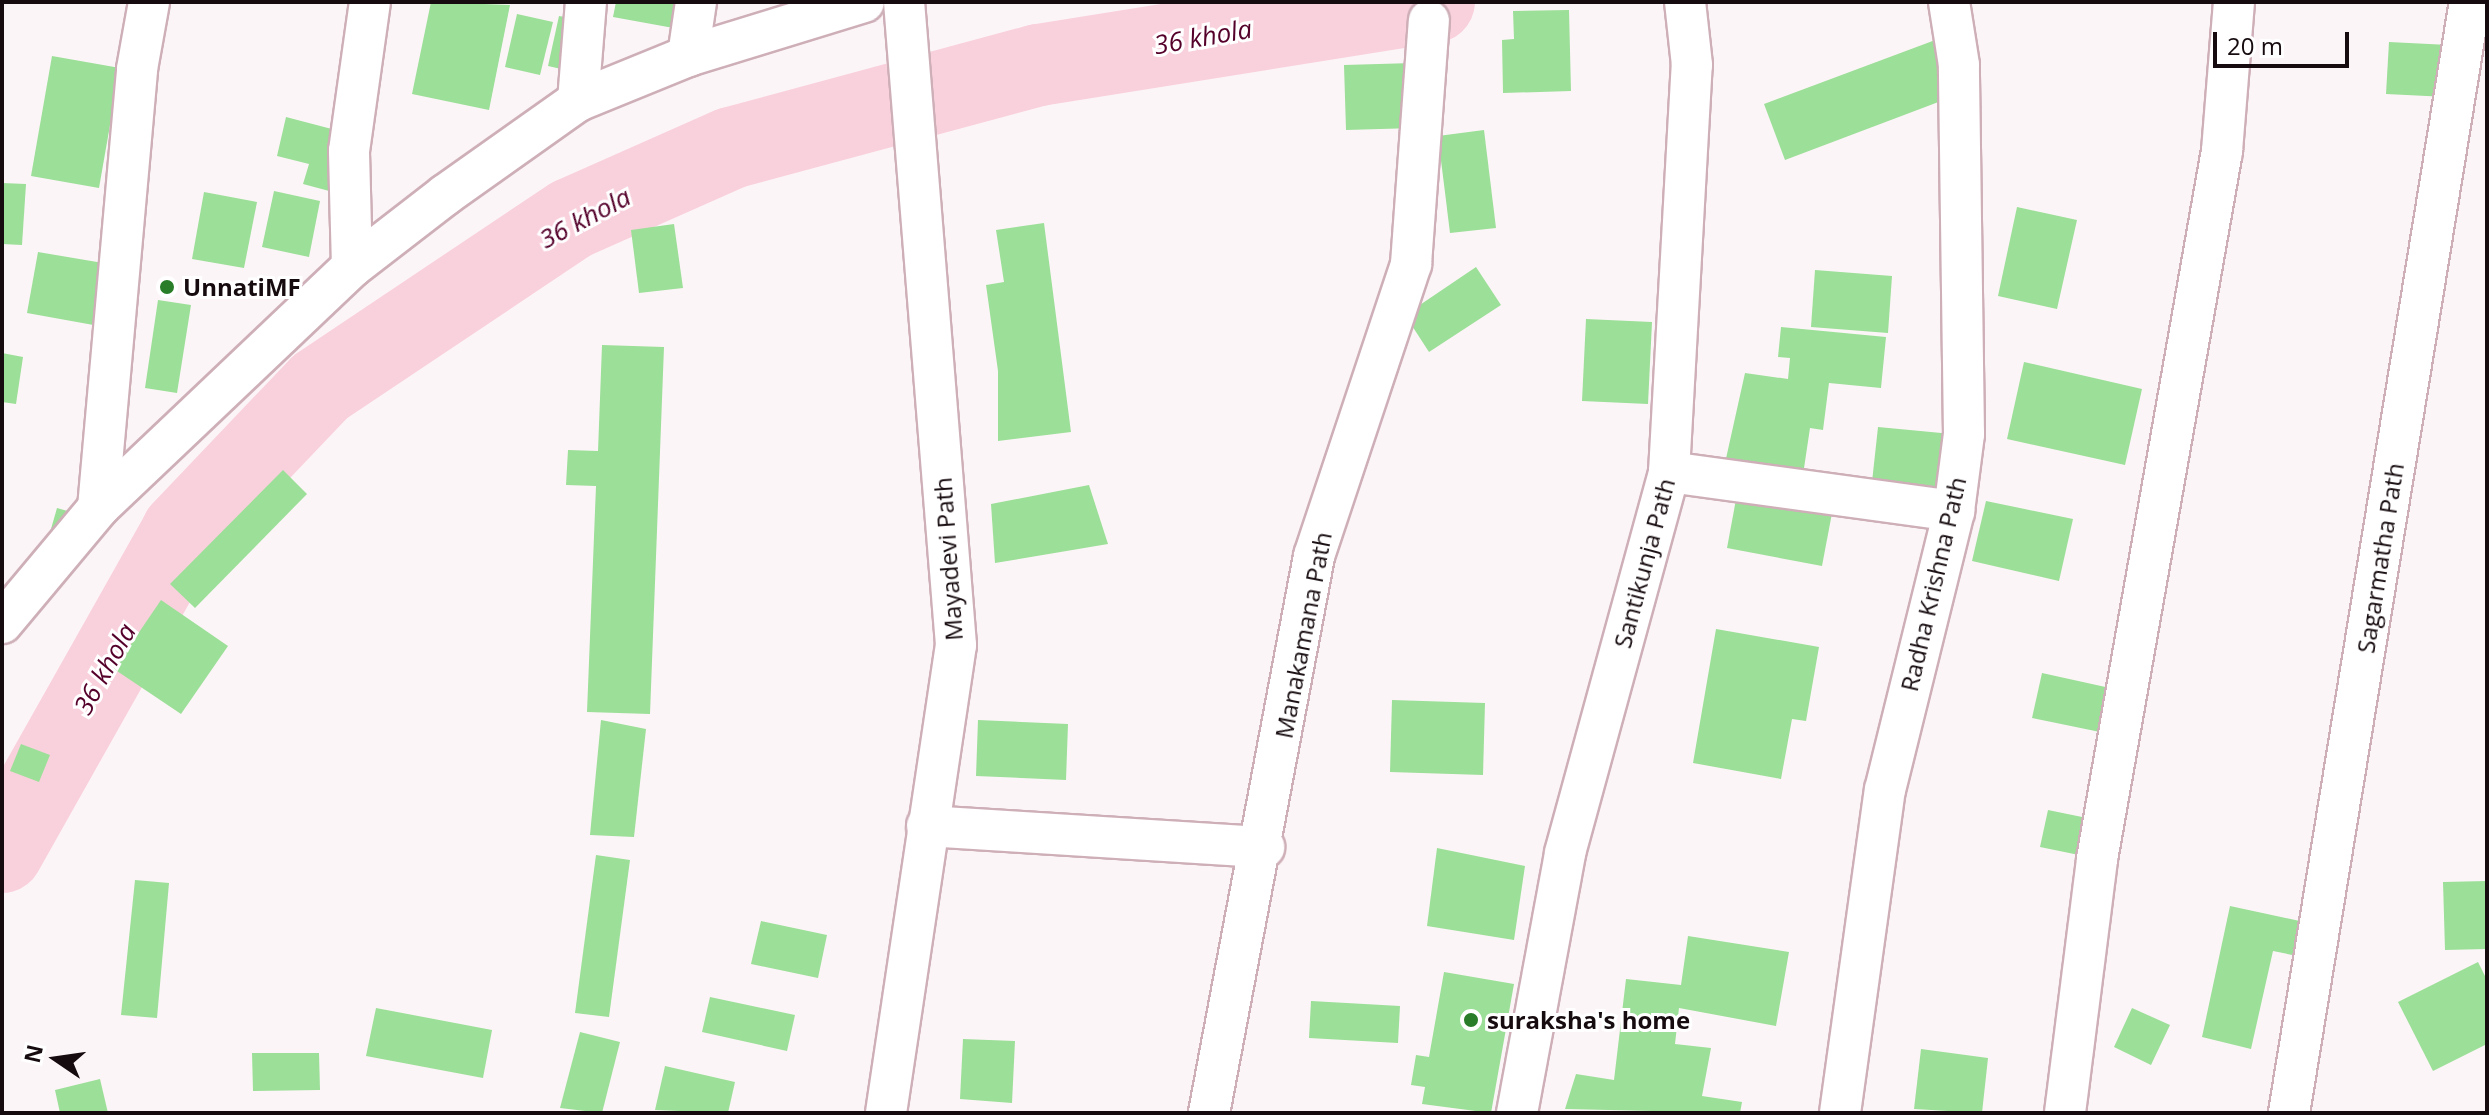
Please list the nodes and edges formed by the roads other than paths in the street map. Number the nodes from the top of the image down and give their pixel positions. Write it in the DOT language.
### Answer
graph roads {
  1 [pos="149,2"];
  2 [pos="370,2"];
  3 [pos="586,2"];
  4 [pos="696,2"];
  5 [pos="864,2"];
  6 [pos="904,2"];
  7 [pos="1685,2"];
  8 [pos="1949,2"];
  9 [pos="2234,2"];
  10 [pos="2470,2"];
  11 [pos="1429,21"];
  12 [pos="688,56"];
  13 [pos="578,101"];
  14 [pos="352,267"];
  15 [pos="1669,472"];
  16 [pos="98,508"];
  17 [pos="1954,511"];
  18 [pos="2,623"];
  19 [pos="927,826"];
  20 [pos="1264,847"];
  21 [pos="886,1113"];
  22 [pos="1209,1113"];
  23 [pos="1517,1113"];
  24 [pos="1840,1113"];
  25 [pos="2065,1113"];
  26 [pos="2289,1113"];
  1 -- 16 [label="street"];
  2 -- 14 [label="street"];
  3 -- 13 [label="street"];
  4 -- 12 [label="street"];
  5 -- 12 [label="street"];
  6 -- 19 [label="street, Mayadevi Path"];
  7 -- 15 [label="street, Santikunja Path"];
  8 -- 17 [label="street, Radha Krishna Path"];
  9 -- 25 [label="street"];
  10 -- 26 [label="street, Sagarmatha Path"];
  11 -- 20 [label="street, Manakamana Path"];
  12 -- 13 [label="street"];
  13 -- 14 [label="street"];
  14 -- 16 [label="street"];
  15 -- 17 [label="street"];
  15 -- 23 [label="street, Santikunja Path"];
  16 -- 18 [label="street"];
  17 -- 24 [label="street, Radha Krishna Path"];
  19 -- 20 [label="street"];
  19 -- 21 [label="street, Mayadevi Path"];
  20 -- 22 [label="street, Manakamana Path"];
}
